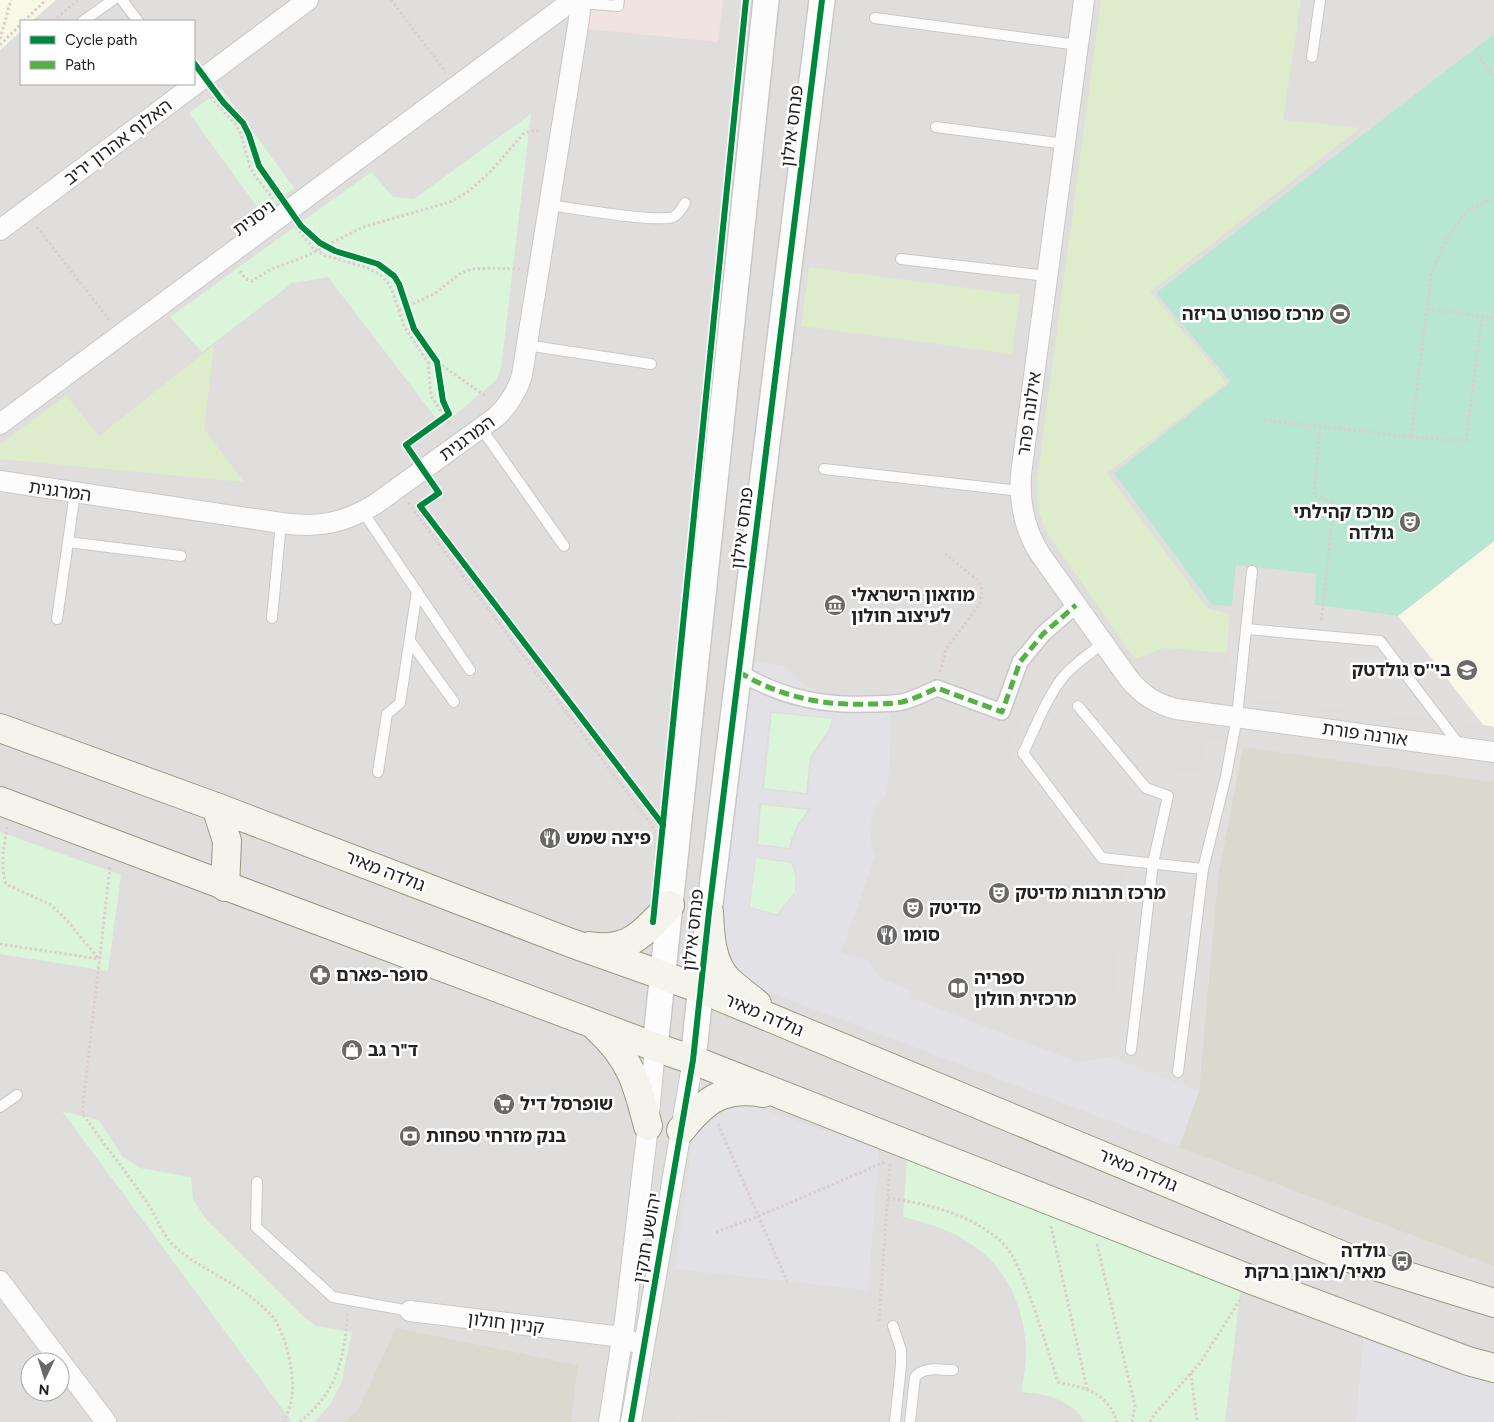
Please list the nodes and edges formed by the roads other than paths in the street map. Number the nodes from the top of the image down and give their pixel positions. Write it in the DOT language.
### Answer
graph roads {
  1 [pos="112,0"];
  2 [pos="122,0"];
  3 [pos="308,0"];
  4 [pos="618,0"];
  5 [pos="766,0"];
  6 [pos="822,0"];
  7 [pos="1084,0"];
  8 [pos="1320,0"];
  9 [pos="578,1"];
  10 [pos="876,18"];
  11 [pos="84,20"];
  12 [pos="137,20"];
  13 [pos="1078,45"];
  14 [pos="1312,57"];
  15 [pos="195,82"];
  16 [pos="190,85"];
  17 [pos="936,127"];
  18 [pos="1064,144"];
  19 [pos="685,203"];
  20 [pos="549,204"];
  21 [pos="0,230"];
  22 [pos="901,259"];
  23 [pos="1047,276"];
  24 [pos="526,346"];
  25 [pos="651,364"];
  26 [pos="0,424"];
  27 [pos="481,428"];
  28 [pos="824,469"];
  29 [pos="0,481"];
  30 [pos="1020,491"];
  31 [pos="75,493"];
  32 [pos="363,512"];
  33 [pos="281,523"];
  34 [pos="68,542"];
  35 [pos="564,546"];
  36 [pos="181,556"];
  37 [pos="1252,571"];
  38 [pos="417,592"];
  39 [pos="1076,605"];
  40 [pos="272,618"];
  41 [pos="57,619"];
  42 [pos="1246,629"];
  43 [pos="410,641"];
  44 [pos="1103,644"];
  45 [pos="470,670"];
  46 [pos="739,672"];
  47 [pos="454,702"];
  48 [pos="1078,706"];
  49 [pos="1237,717"];
  50 [pos="0,728"];
  51 [pos="1462,748"];
  52 [pos="1494,752"];
  53 [pos="378,772"];
  54 [pos="6,804"];
  55 [pos="216,807"];
  56 [pos="1153,863"];
  57 [pos="1203,869"];
  58 [pos="224,886"];
  59 [pos="670,905"];
  60 [pos="709,912"];
  61 [pos="571,942"];
  62 [pos="662,977"];
  63 [pos="701,989"];
  64 [pos="592,1023"];
  65 [pos="794,1028"];
  66 [pos="656,1048"];
  67 [pos="1131,1050"];
  68 [pos="693,1060"];
  69 [pos="1178,1072"];
  70 [pos="18,1095"];
  71 [pos="792,1100"];
  72 [pos="0,1107"];
  73 [pos="648,1126"];
  74 [pos="681,1130"];
  75 [pos="257,1182"];
  76 [pos="0,1280"];
  77 [pos="1494,1304"];
  78 [pos="410,1311"];
  79 [pos="893,1326"];
  80 [pos="622,1338"];
  81 [pos="642,1358"];
  82 [pos="1494,1368"];
  83 [pos="952,1370"];
  84 [pos="106,1422"];
  85 [pos="609,1422"];
  86 [pos="631,1422"];
  87 [pos="895,1422"];
  88 [pos="910,1422"];
  1 -- 11 [label="lane"];
  2 -- 12 [label="lane"];
  3 -- 15 [label="street, האלוף אהרון יריב"];
  4 -- 9 [label="lane"];
  5 -- 59 [label="street, פנחס אילון"];
  6 -- 46 [label="street, פנחס אילון"];
  7 -- 13 [label="street, אילונה פהר"];
  8 -- 14 [label="lane"];
  9 -- 20 [label="street, המרגנית"];
  9 -- 26 [label="street, ניסנית"];
  10 -- 13 [label="lane"];
  13 -- 18 [label="street, אילונה פהר"];
  16 -- 21 [label="street, האלוף אהרון יריב"];
  17 -- 18 [label="lane"];
  18 -- 23 [label="street, אילונה פהר"];
  19 -- 20 [label="lane"];
  20 -- 24 [label="street, המרגנית"];
  22 -- 23 [label="lane"];
  23 -- 30 [label="street, אילונה פהר"];
  24 -- 25 [label="lane"];
  24 -- 27 [label="street, המרגנית"];
  27 -- 32 [label="street, המרגנית"];
  27 -- 35 [label="lane"];
  28 -- 30 [label="lane"];
  29 -- 31 [label="street, המרגנית"];
  30 -- 39 [label="street, אילונה פהר"];
  31 -- 33 [label="street, המרגנית"];
  31 -- 34 [label="lane"];
  32 -- 33 [label="street, המרגנית"];
  32 -- 38 [label="lane"];
  33 -- 40 [label="lane"];
  34 -- 36 [label="lane"];
  34 -- 41 [label="lane"];
  37 -- 42 [label="lane"];
  38 -- 43 [label="lane"];
  38 -- 45 [label="lane"];
  39 -- 44 [label="street, אילונה פהר"];
  39 -- 46 [label="street"];
  42 -- 49 [label="lane"];
  42 -- 51 [label="lane"];
  43 -- 47 [label="lane"];
  43 -- 53 [label="lane"];
  44 -- 49 [label="street, אילונה פהר"];
  44 -- 56 [label="lane"];
  46 -- 60 [label="street, פנחס אילון"];
  48 -- 56 [label="lane"];
  49 -- 51 [label="street, אורנה פורת"];
  49 -- 57 [label="lane"];
  50 -- 55 [label="main road, גולדה מאיר"];
  51 -- 52 [label="street, אורנה פורת"];
  54 -- 58 [label="main road"];
  55 -- 58 [label="main road"];
  55 -- 61 [label="main road, גולדה מאיר"];
  56 -- 57 [label="lane"];
  56 -- 67 [label="lane"];
  57 -- 69 [label="lane"];
  58 -- 64 [label="main road"];
  59 -- 61 [label="main road"];
  59 -- 62 [label="street, פנחס אילון"];
  60 -- 63 [label="street, פנחס אילון"];
  60 -- 65 [label="main road"];
  61 -- 62 [label="main road, גולדה מאיר"];
  62 -- 63 [label="main road, גולדה מאיר"];
  62 -- 66 [label="street, יהושע חנקין"];
  63 -- 65 [label="main road, גולדה מאיר"];
  63 -- 68 [label="street, פנחס אילון"];
  64 -- 66 [label="main road"];
  64 -- 73 [label="main road"];
  65 -- 77 [label="main road, גולדה מאיר"];
  66 -- 68 [label="main road"];
  66 -- 73 [label="street, יהושע חנקין"];
  68 -- 71 [label="main road"];
  68 -- 74 [label="street, יהושע חנקין"];
  70 -- 72 [label="lane"];
  71 -- 74 [label="main road"];
  71 -- 82 [label="main road"];
  73 -- 80 [label="street, יהושע חנקין"];
  74 -- 81 [label="street, יהושע חנקין"];
  75 -- 78 [label="lane"];
  76 -- 84 [label="street"];
  78 -- 80 [label="street, קניון חולון"];
  79 -- 87 [label="lane"];
  80 -- 81 [label="street, קניון חולון"];
  80 -- 85 [label="street, יהושע חנקין"];
  81 -- 86 [label="street, יהושע חנקין"];
  83 -- 88 [label="lane"];
}
